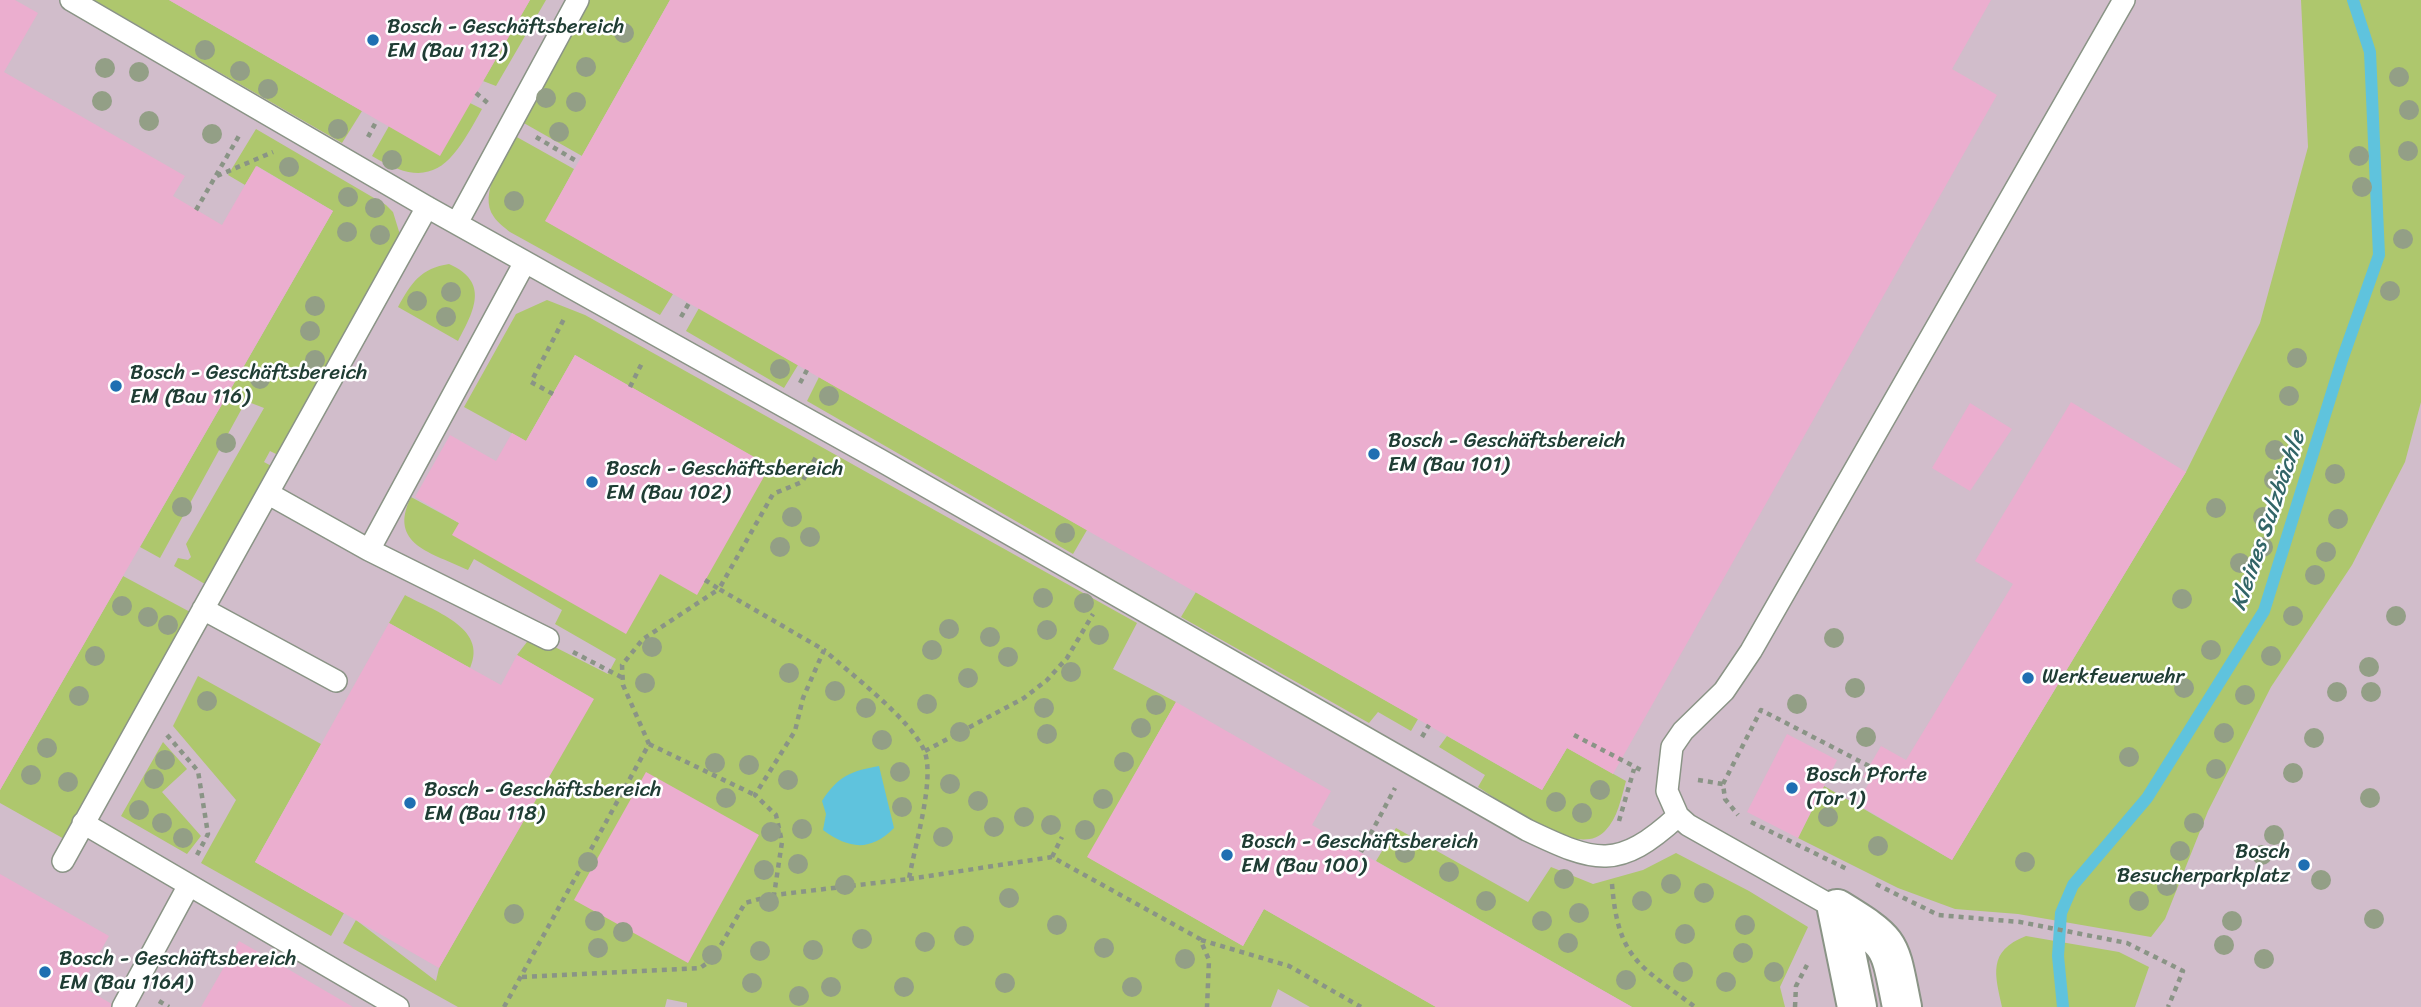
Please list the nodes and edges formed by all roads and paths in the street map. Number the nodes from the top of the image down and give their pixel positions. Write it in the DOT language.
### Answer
graph roads {
  1 [pos="71,0"];
  2 [pos="578,0"];
  3 [pos="2124,0"];
  4 [pos="256,106"];
  5 [pos="512,123"];
  6 [pos="310,137"];
  7 [pos="578,162"];
  8 [pos="215,177"];
  9 [pos="427,207"];
  10 [pos="196,210"];
  11 [pos="457,223"];
  12 [pos="525,261"];
  13 [pos="578,292"];
  14 [pos="553,394"];
  15 [pos="830,432"];
  16 [pos="269,494"];
  17 [pos="369,550"];
  18 [pos="705,580"];
  19 [pos="719,589"];
  20 [pos="1108,591"];
  21 [pos="203,609"];
  22 [pos="548,639"];
  23 [pos="824,650"];
  24 [pos="621,677"];
  25 [pos="336,681"];
  26 [pos="146,711"];
  27 [pos="1574,735"];
  28 [pos="649,744"];
  29 [pos="925,751"];
  30 [pos="1869,766"];
  31 [pos="1634,769"];
  32 [pos="1723,784"];
  33 [pos="755,795"];
  34 [pos="1678,816"];
  35 [pos="83,823"];
  36 [pos="1793,836"];
  37 [pos="1062,837"];
  38 [pos="1790,842"];
  39 [pos="1052,857"];
  40 [pos="1610,859"];
  41 [pos="63,861"];
  42 [pos="909,879"];
  43 [pos="1868,880"];
  44 [pos="186,883"];
  45 [pos="774,895"];
  46 [pos="1837,909"];
  47 [pos="1200,939"];
  48 [pos="522,977"];
  49 [pos="123,1007"];
  50 [pos="398,1007"];
  51 [pos="504,1007"];
  52 [pos="1207,1007"];
  53 [pos="1361,1007"];
  54 [pos="1695,1007"];
  55 [pos="1857,1007"];
  56 [pos="1902,1007"];
  57 [pos="2168,1007"];
  1 -- 4 [label="lane"];
  2 -- 5 [label="lane"];
  3 -- 34 [label="lane"];
  4 -- 6 [label="lane"];
  4 -- 8 [label="path"];
  5 -- 7 [label="path"];
  5 -- 11 [label="lane"];
  6 -- 8 [label="path"];
  6 -- 9 [label="lane"];
  8 -- 10 [label="path"];
  9 -- 11 [label="lane"];
  9 -- 16 [label="lane"];
  11 -- 12 [label="lane"];
  12 -- 13 [label="lane"];
  12 -- 17 [label="lane"];
  13 -- 14 [label="path"];
  13 -- 15 [label="lane"];
  15 -- 19 [label="path"];
  15 -- 20 [label="lane"];
  16 -- 17 [label="lane"];
  16 -- 21 [label="lane"];
  17 -- 22 [label="lane"];
  18 -- 19 [label="path"];
  19 -- 23 [label="path"];
  19 -- 24 [label="path"];
  20 -- 29 [label="path"];
  20 -- 40 [label="lane"];
  21 -- 25 [label="lane"];
  21 -- 26 [label="lane"];
  22 -- 24 [label="path"];
  23 -- 29 [label="path"];
  23 -- 33 [label="path"];
  24 -- 28 [label="path"];
  26 -- 35 [label="lane"];
  26 -- 44 [label="path"];
  27 -- 31 [label="path"];
  28 -- 33 [label="path"];
  28 -- 48 [label="path"];
  29 -- 42 [label="path"];
  30 -- 32 [label="path"];
  33 -- 45 [label="path"];
  34 -- 40 [label="lane"];
  34 -- 46 [label="lane"];
  35 -- 41 [label="lane"];
  35 -- 44 [label="lane"];
  36 -- 38 [label="path"];
  37 -- 39 [label="path"];
  39 -- 42 [label="path"];
  39 -- 47 [label="path"];
  40 -- 54 [label="path"];
  42 -- 45 [label="path"];
  43 -- 57 [label="path"];
  44 -- 49 [label="lane"];
  44 -- 50 [label="lane"];
  45 -- 48 [label="path"];
  46 -- 55 [label="street"];
  46 -- 56 [label="street"];
  47 -- 52 [label="path"];
  47 -- 53 [label="path"];
  48 -- 51 [label="path"];
}
